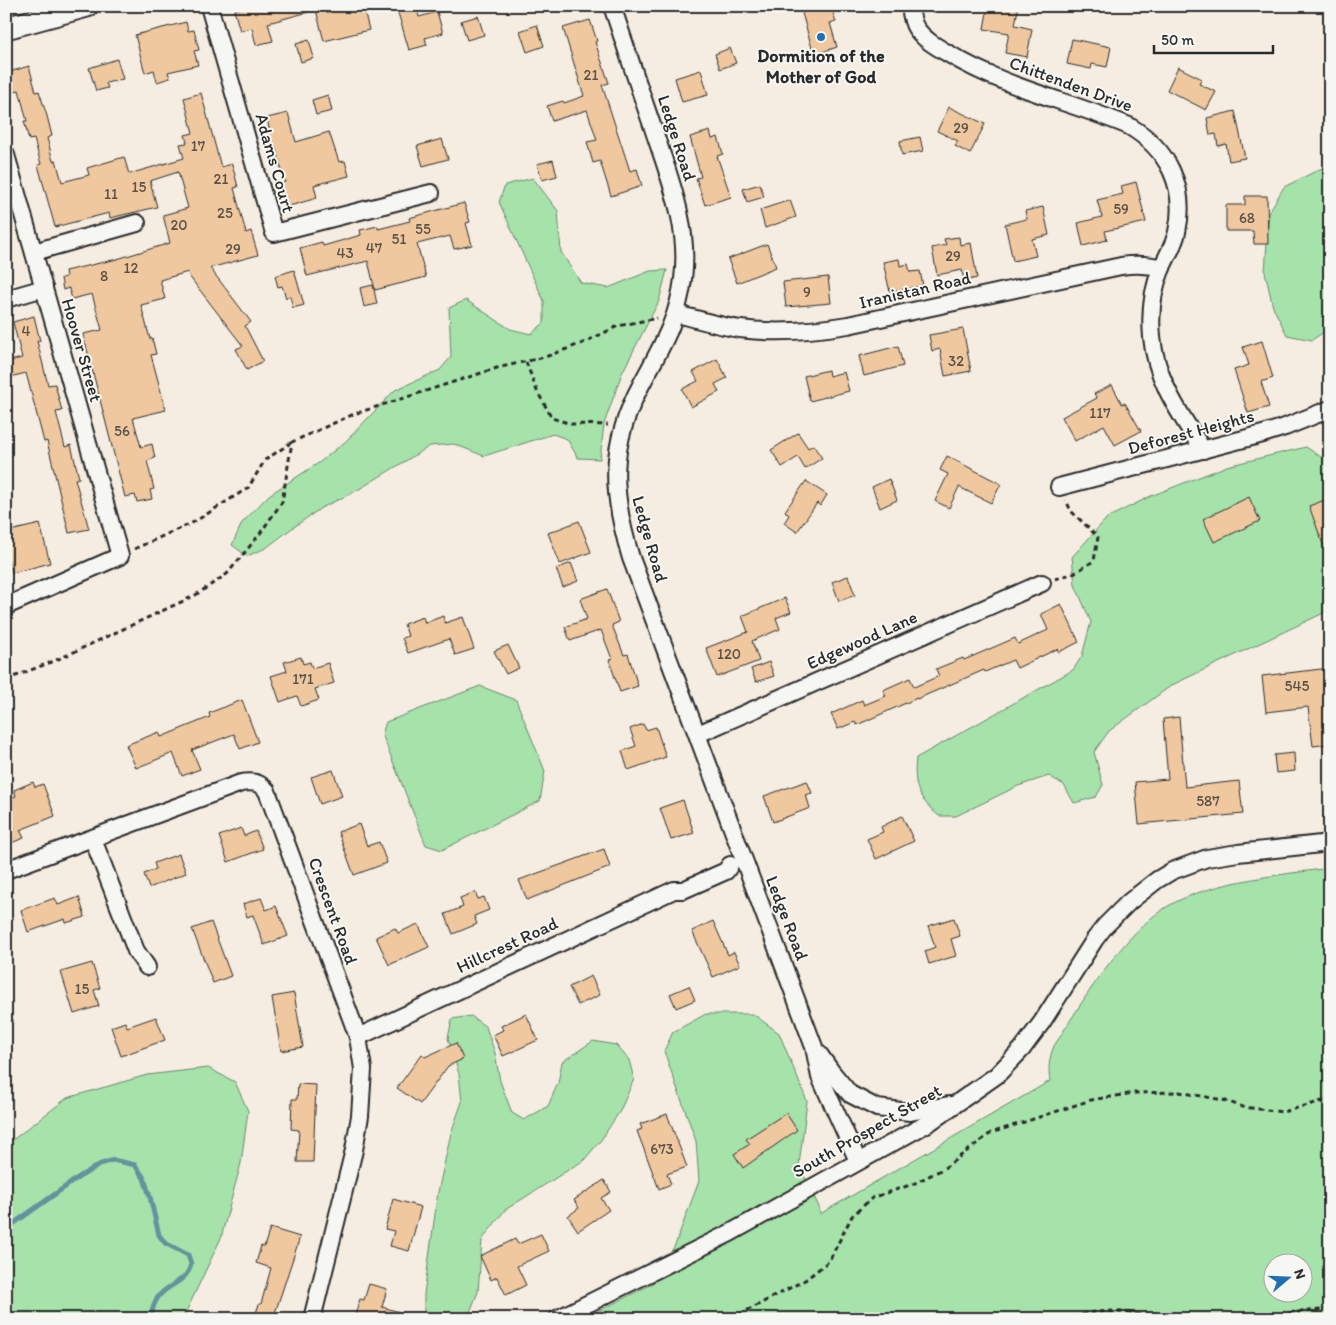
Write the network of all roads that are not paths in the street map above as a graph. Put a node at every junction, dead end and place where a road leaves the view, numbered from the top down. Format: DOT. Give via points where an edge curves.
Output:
graph roads {
  1 [pos="87,6"];
  2 [pos="209,6"];
  3 [pos="612,6"];
  4 [pos="910,6"];
  5 [pos="6,28"];
  6 [pos="6,154"];
  7 [pos="431,193"];
  8 [pos="137,224"];
  9 [pos="34,252"];
  10 [pos="1162,268"];
  11 [pos="44,288"];
  12 [pos="6,299"];
  13 [pos="676,314"];
  14 [pos="1330,409"];
  15 [pos="1203,450"];
  16 [pos="1059,487"];
  17 [pos="1042,583"];
  18 [pos="6,606"];
  19 [pos="698,734"];
  20 [pos="93,839"];
  21 [pos="1330,843"];
  22 [pos="737,862"];
  23 [pos="6,870"];
  24 [pos="147,967"];
  25 [pos="358,1037"];
  26 [pos="814,1047"];
  27 [pos="954,1104"];
  28 [pos="858,1161"];
  29 [pos="312,1319"];
  30 [pos="556,1319"];
  1 -- 5 [label="main road"];
  2 -- 7 [label="street, Adams Court" via="274,233"];
  3 -- 13 [label="street, Ledge Road" via="681,219 684,277"];
  4 -- 10 [label="street, Chittenden Drive" via="920,33 962,62 998,80 1129,126 1144,134 1157,147 1174,177 1180,214 1172,249"];
  6 -- 9 [label="street, Hoover Street"];
  8 -- 9 [label="street"];
  9 -- 11 [label="street, Hoover Street"];
  10 -- 13 [label="street, Iranistan Road" via="1135,264 1121,266 848,325 804,331 741,329"];
  10 -- 15 [label="street, Chittenden Drive" via="1152,304 1152,338 1159,373"];
  11 -- 12 [label="street"];
  11 -- 18 [label="street, Hoover Street" via="120,556"];
  13 -- 19 [label="street, Ledge Road" via="634,398 624,425 615,474 618,509 631,558"];
  14 -- 15 [label="street, Deforest Heights" via="1285,428"];
  15 -- 16 [label="street, Deforest Heights"];
  17 -- 19 [label="street, Edgewood Lane"];
  19 -- 22 [label="street, Ledge Road"];
  20 -- 23 [label="street, Crescent Road"];
  20 -- 24 [label="street" via="136,951"];
  20 -- 25 [label="street, Crescent Road" via="241,783 248,781 262,785 270,798"];
  21 -- 27 [label="street, South Prospect Street" via="1207,858 1172,871 1142,890 1095,939 1022,1049 997,1075"];
  22 -- 25 [label="street, Hillcrest Road" via="723,863 680,881 674,890"];
  22 -- 26 [label="street, Ledge Road"];
  25 -- 29 [label="street, Crescent Road" via="362,1094 357,1133"];
  26 -- 27 [label="street, Ledge Road" via="850,1094 877,1108 910,1112"];
  26 -- 28 [label="street, Ledge Road" via="820,1077"];
  27 -- 28 [label="street, South Prospect Street" via="930,1122"];
  28 -- 30 [label="street, South Prospect Street" via="730,1233"];
}
